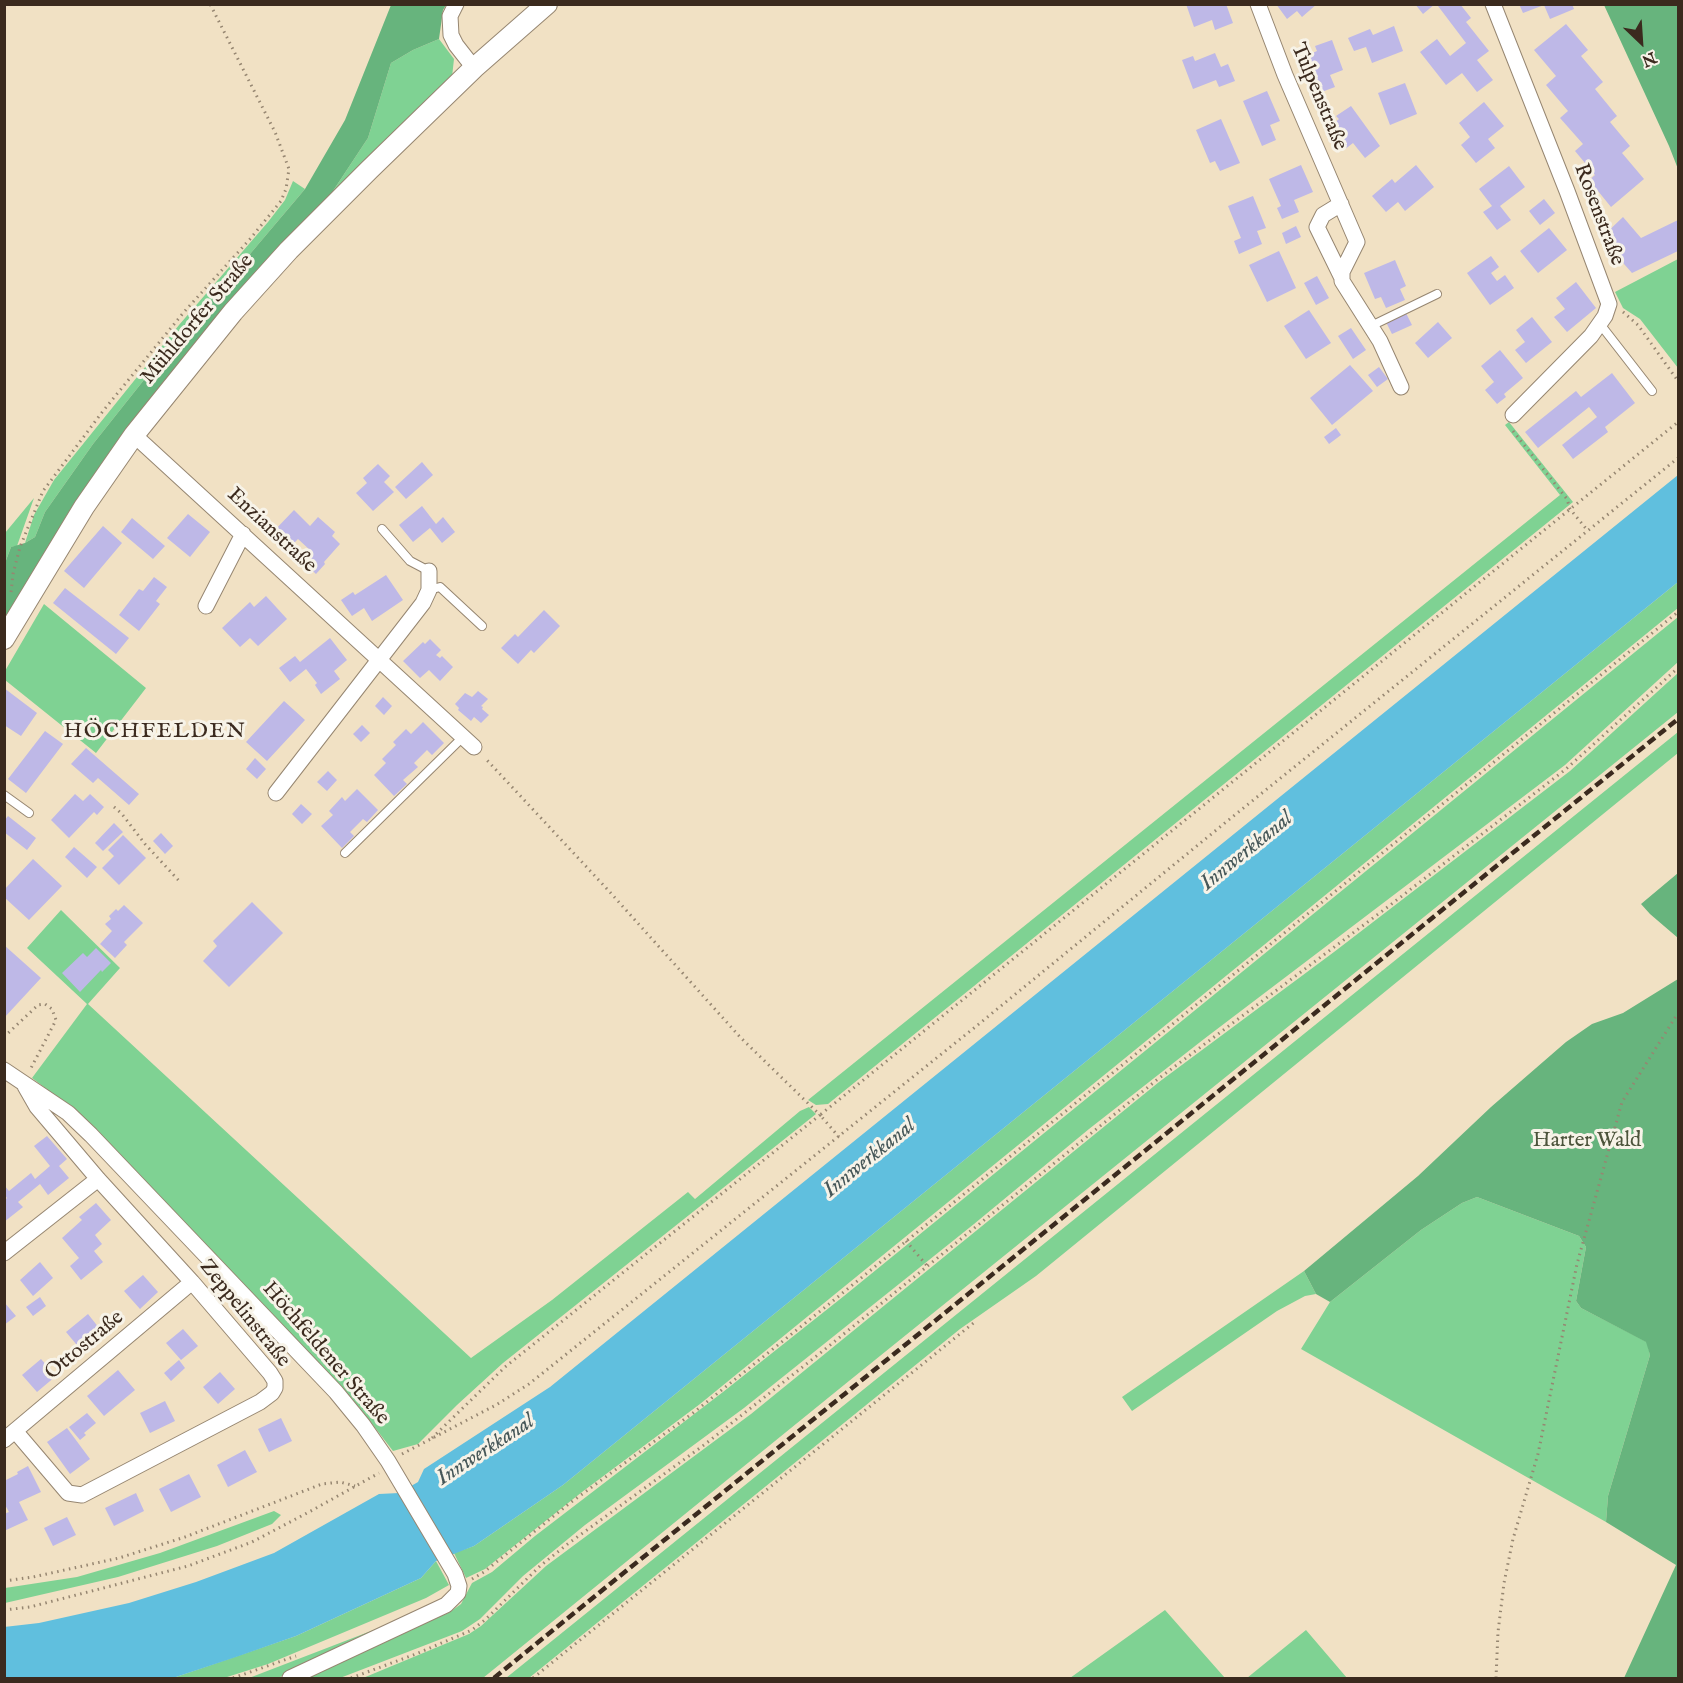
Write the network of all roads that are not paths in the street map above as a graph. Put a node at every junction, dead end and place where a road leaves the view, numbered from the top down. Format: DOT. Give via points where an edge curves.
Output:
graph roads {
  1 [pos="456,4"];
  2 [pos="547,4"];
  3 [pos="1258,4"];
  4 [pos="1493,4"];
  5 [pos="474,68"];
  6 [pos="1341,204"];
  7 [pos="1341,276"];
  8 [pos="1437,294"];
  9 [pos="1600,324"];
  10 [pos="1371,326"];
  11 [pos="1401,387"];
  12 [pos="1652,391"];
  13 [pos="1513,415"];
  14 [pos="134,435"];
  15 [pos="382,529"];
  16 [pos="243,534"];
  17 [pos="429,571"];
  18 [pos="429,590"];
  19 [pos="206,606"];
  20 [pos="482,626"];
  21 [pos="4,639"];
  22 [pos="378,659"];
  23 [pos="469,742"];
  24 [pos="276,793"];
  25 [pos="4,795"];
  26 [pos="29,813"];
  27 [pos="345,853"];
  28 [pos="4,1070"];
  29 [pos="22,1081"];
  30 [pos="98,1179"];
  31 [pos="4,1253"];
  32 [pos="192,1282"];
  33 [pos="10,1436"];
  34 [pos="290,1678"];
  1 -- 5 [label="street" via="450,16 451,35"];
  2 -- 5 [label="street, Mühldorfer Straße"];
  3 -- 6 [label="street, Tulpenstraße"];
  4 -- 9 [label="street, Rosenstraße" via="1609,303"];
  5 -- 14 [label="street, Mühldorfer Straße" via="289,250 233,312"];
  6 -- 7 [label="street, Tulpenstraße" via="1357,242"];
  6 -- 7 [label="street" via="1323,215 1317,227"];
  7 -- 10 [label="street"];
  8 -- 10 [label="lane"];
  9 -- 12 [label="lane"];
  9 -- 13 [label="street"];
  10 -- 11 [label="street"];
  14 -- 16 [label="street, Enzianstraße"];
  14 -- 21 [label="street, Mühldorfer Straße" via="84,507"];
  15 -- 17 [label="lane" via="410,561"];
  16 -- 19 [label="street"];
  16 -- 22 [label="street, Enzianstraße"];
  17 -- 18 [label="street"];
  18 -- 20 [label="lane" via="440,587"];
  18 -- 22 [label="street"];
  22 -- 23 [label="street, Enzianstraße"];
  22 -- 24 [label="street"];
  23 -- 27 [label="lane"];
  25 -- 26 [label="lane"];
  28 -- 29 [label="street, Höchfeldener Straße"];
  29 -- 30 [label="street, Zeppelinstraße" via="37,1107"];
  29 -- 34 [label="street, Höchfeldener Straße" via="68,1113 336,1392 392,1467 457,1580 458,1593 446,1605"];
  30 -- 31 [label="street"];
  30 -- 32 [label="street, Zeppelinstraße"];
  32 -- 33 [label="street, Ottostraße"];
  32 -- 33 [label="street, Zeppelinstraße" via="270,1373 275,1388 267,1398 82,1495 68,1493"];
}
